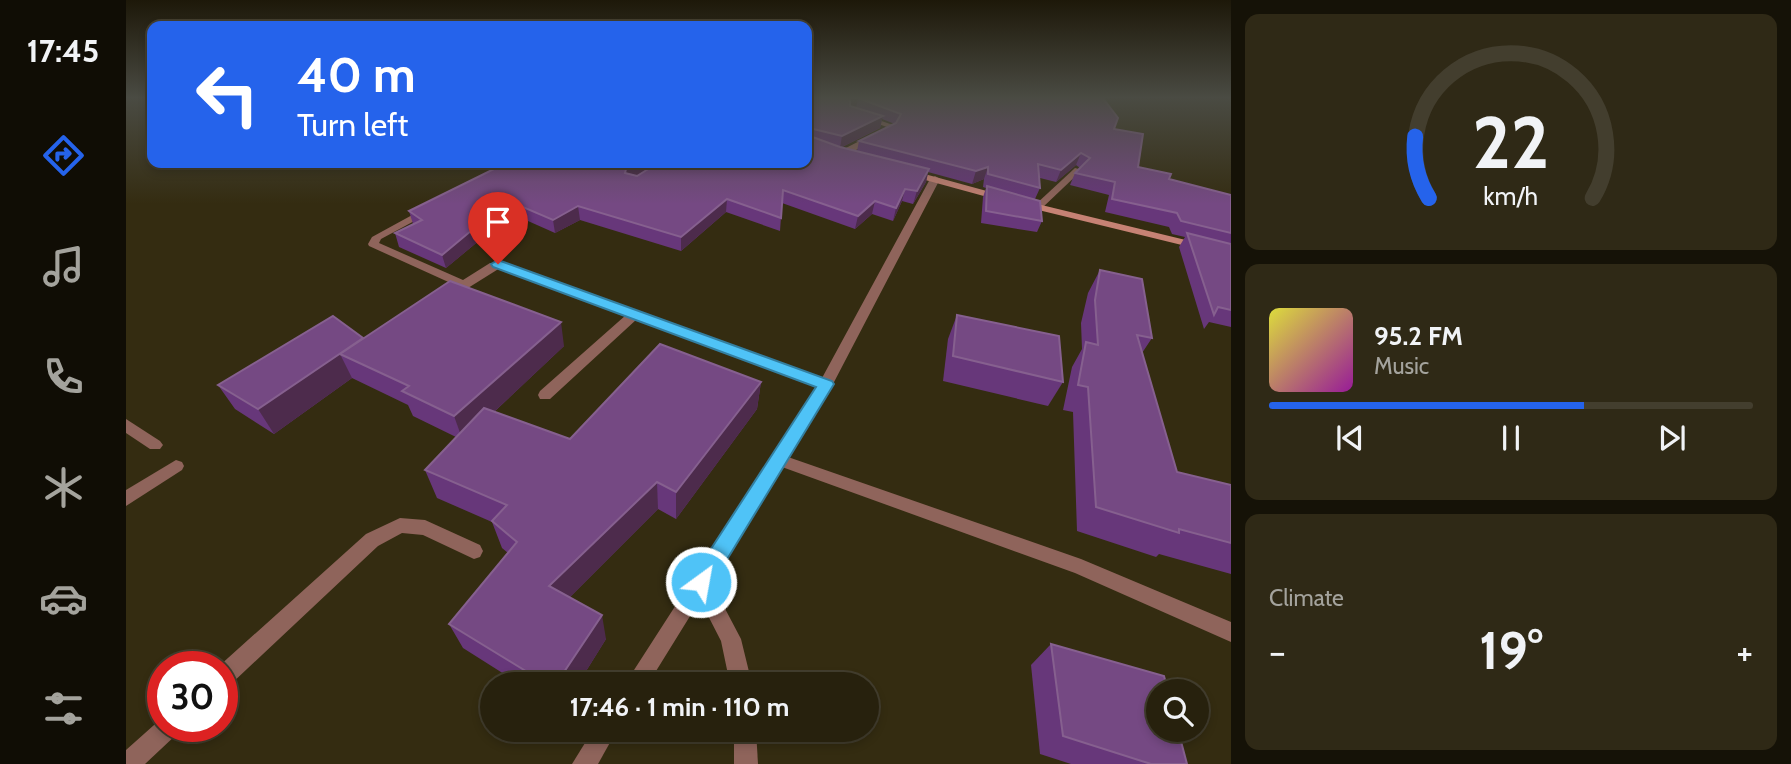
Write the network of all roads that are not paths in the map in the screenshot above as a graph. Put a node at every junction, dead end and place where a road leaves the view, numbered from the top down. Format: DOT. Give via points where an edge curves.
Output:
graph roads {
  1 [pos="884,133"];
  2 [pos="830,151"];
  3 [pos="841,154"];
  4 [pos="854,158"];
  5 [pos="895,169"];
  6 [pos="1078,170"];
  7 [pos="935,179"];
  8 [pos="437,206"];
  9 [pos="1038,208"];
  10 [pos="1231,254"];
  11 [pos="464,285"];
  12 [pos="433,306"];
  13 [pos="634,314"];
  14 [pos="826,384"];
  15 [pos="545,395"];
  16 [pos="126,425"];
  17 [pos="155,445"];
  18 [pos="777,458"];
  19 [pos="176,466"];
  20 [pos="126,499"];
  21 [pos="474,551"];
  22 [pos="701,582"];
  23 [pos="1231,632"];
  24 [pos="238,662"];
  25 [pos="643,672"];
  26 [pos="738,672"];
  27 [pos="152,742"];
  28 [pos="598,742"];
  29 [pos="745,742"];
  30 [pos="128,764"];
  31 [pos="584,764"];
  32 [pos="746,764"];
  1 -- 3 [label="street"];
  2 -- 3 [label="street"];
  3 -- 4 [label="street"];
  5 -- 7 [label="street"];
  6 -- 9 [label="street"];
  7 -- 9 [label="street"];
  7 -- 14 [label="street"];
  8 -- 11 [label="street" via="377,237 373,244"];
  9 -- 10 [label="street"];
  11 -- 12 [label="street"];
  11 -- 13 [label="street" via="498,264"];
  13 -- 14 [label="street"];
  13 -- 15 [label="street"];
  14 -- 18 [label="street"];
  16 -- 17 [label="street"];
  18 -- 22 [label="street"];
  18 -- 23 [label="street" via="1081,567"];
  19 -- 20 [label="street"];
  21 -- 24 [label="street" via="425,528 400,525 372,540"];
  22 -- 25 [label="street"];
  22 -- 26 [label="street" via="731,639"];
  27 -- 30 [label="street"];
  28 -- 31 [label="street"];
  29 -- 32 [label="street"];
}
